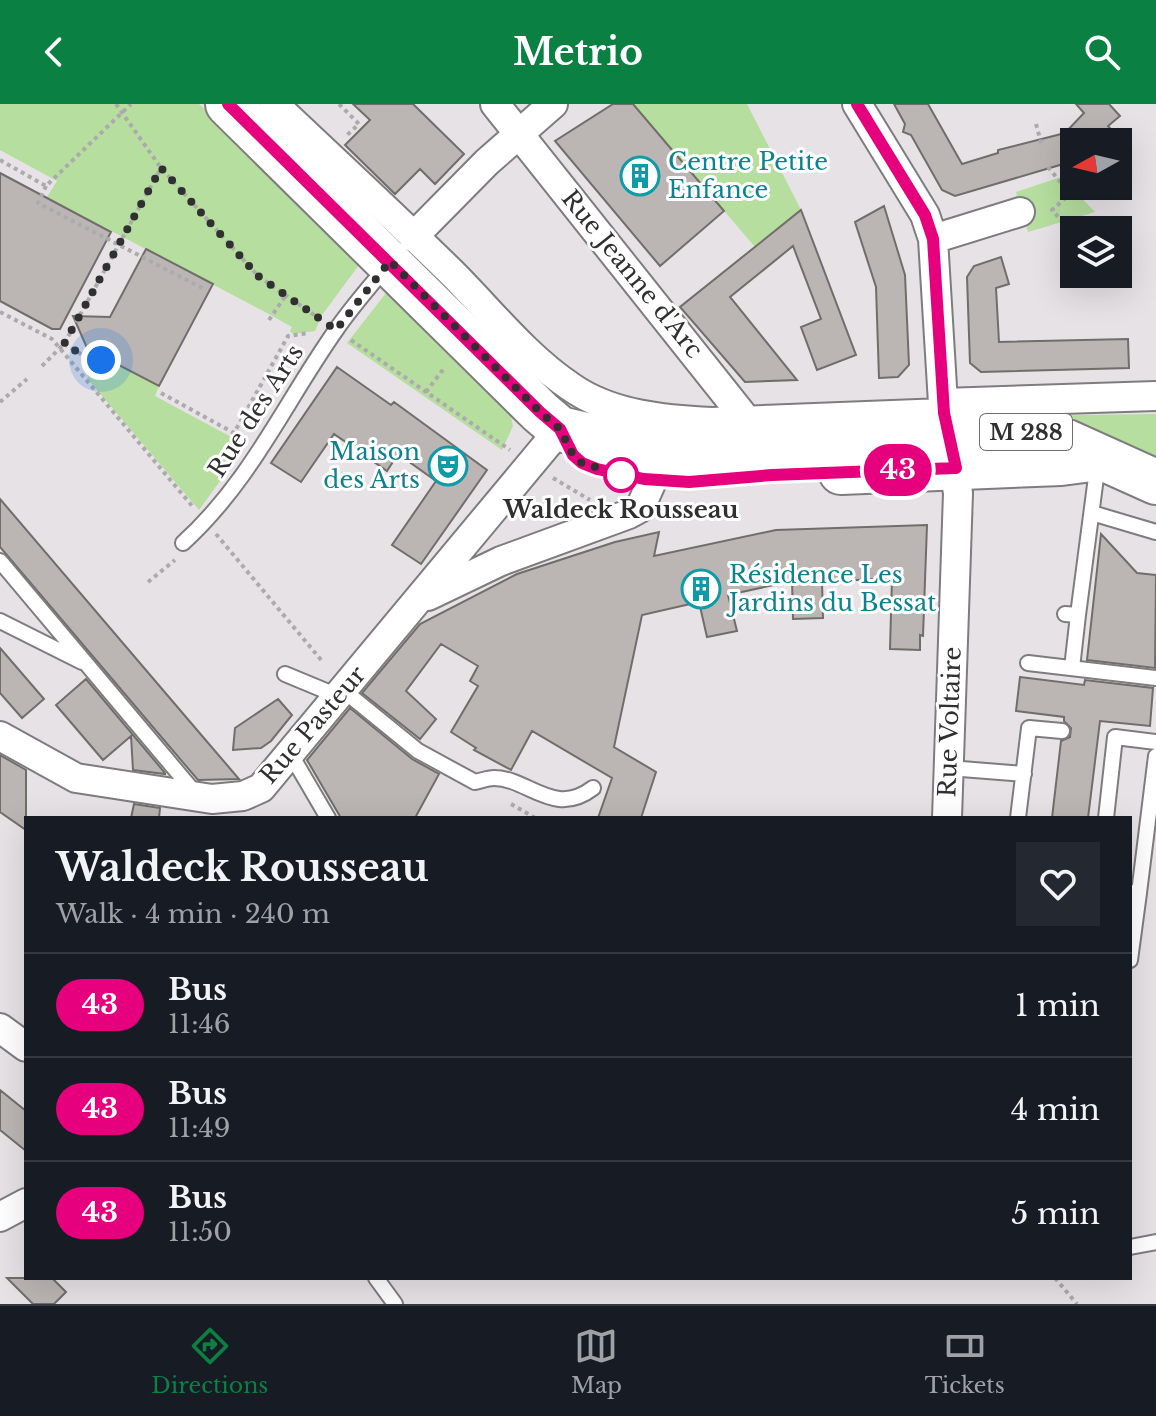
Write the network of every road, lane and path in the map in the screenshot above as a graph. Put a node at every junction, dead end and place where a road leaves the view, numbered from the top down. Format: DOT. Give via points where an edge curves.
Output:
graph roads {
  1 [pos="116,104"];
  2 [pos="131,104"];
  3 [pos="228,104"];
  4 [pos="274,104"];
  5 [pos="495,104"];
  6 [pos="553,104"];
  7 [pos="857,104"];
  8 [pos="122,113"];
  9 [pos="1036,124"];
  10 [pos="518,133"];
  11 [pos="1042,146"];
  12 [pos="0,160"];
  13 [pos="1048,167"];
  14 [pos="161,168"];
  15 [pos="46,186"];
  16 [pos="372,198"];
  17 [pos="326,200"];
  18 [pos="1020,212"];
  19 [pos="1060,219"];
  20 [pos="933,239"];
  21 [pos="120,245"];
  22 [pos="401,249"];
  23 [pos="449,270"];
  24 [pos="206,290"];
  25 [pos="286,295"];
  26 [pos="0,312"];
  27 [pos="445,315"];
  28 [pos="269,320"];
  29 [pos="336,330"];
  30 [pos="64,344"];
  31 [pos="60,350"];
  32 [pos="109,357"];
  33 [pos="451,360"];
  34 [pos="42,366"];
  35 [pos="27,379"];
  36 [pos="426,392"];
  37 [pos="161,393"];
  38 [pos="1156,396"];
  39 [pos="0,402"];
  40 [pos="560,429"];
  41 [pos="948,430"];
  42 [pos="757,434"];
  43 [pos="510,450"];
  44 [pos="1098,458"];
  45 [pos="549,476"];
  46 [pos="653,479"];
  47 [pos="1156,482"];
  48 [pos="197,512"];
  49 [pos="1092,513"];
  50 [pos="621,518"];
  51 [pos="211,528"];
  52 [pos="1156,532"];
  53 [pos="183,543"];
  54 [pos="177,558"];
  55 [pos="0,561"];
  56 [pos="148,582"];
  57 [pos="420,599"];
  58 [pos="0,621"];
  59 [pos="322,661"];
  60 [pos="1028,663"];
  61 [pos="89,666"];
  62 [pos="1072,668"];
  63 [pos="285,674"];
  64 [pos="1156,678"];
  65 [pos="340,693"];
  66 [pos="1062,731"];
  67 [pos="1098,735"];
  68 [pos="0,736"];
  69 [pos="1115,737"];
  70 [pos="1156,742"];
  71 [pos="290,753"];
  72 [pos="1156,756"];
  73 [pos="949,768"];
  74 [pos="1024,774"];
  75 [pos="593,788"];
  76 [pos="210,805"];
  77 [pos="327,816"];
  78 [pos="947,816"];
  79 [pos="1018,816"];
  80 [pos="1106,816"];
  81 [pos="1135,893"];
  82 [pos="1132,933"];
  83 [pos="0,1028"];
  84 [pos="24,1046"];
  85 [pos="24,1204"];
  86 [pos="0,1217"];
  87 [pos="1156,1242"];
  88 [pos="1132,1247"];
  89 [pos="377,1280"];
  90 [pos="1057,1280"];
  91 [pos="395,1304"];
  92 [pos="1077,1304"];
  1 -- 8 [label="path"];
  2 -- 8 [label="path"];
  3 -- 17 [label="main road, M 288"];
  4 -- 16 [label="street"];
  5 -- 10 [label="street, Rue Jeanne d'Arc"];
  6 -- 10 [label="street"];
  7 -- 20 [label="street, Rue Voltaire" via="925,215"];
  8 -- 14 [label="path"];
  8 -- 15 [label="path"];
  9 -- 11 [label="path"];
  10 -- 22 [label="street"];
  10 -- 42 [label="street, Rue Jeanne d'Arc"];
  12 -- 15 [label="path"];
  13 -- 19 [label="path" via="1070,194 1052,210"];
  14 -- 21 [label="path"];
  14 -- 25 [label="path" via="258,276"];
  15 -- 21 [label="path" via="38,203"];
  16 -- 17 [label="lane"];
  16 -- 22 [label="street"];
  17 -- 22 [label="main road, M 288"];
  18 -- 20 [label="street"];
  20 -- 41 [label="street, Rue Voltaire"];
  21 -- 24 [label="path"];
  21 -- 30 [label="path"];
  22 -- 23 [label="street"];
  22 -- 27 [label="main road, M 288"];
  22 -- 29 [label="lane, Rue des Arts"];
  23 -- 27 [label="street"];
  23 -- 42 [label="street" via="572,388 613,408"];
  25 -- 28 [label="path"];
  25 -- 29 [label="path"];
  26 -- 31 [label="path" via="52,339"];
  27 -- 40 [label="main road, M 288"];
  29 -- 36 [label="path"];
  29 -- 37 [label="path" via="288,336 234,433"];
  29 -- 53 [label="lane, Rue des Arts" via="261,453 213,515"];
  30 -- 31 [label="path"];
  30 -- 32 [label="path" via="93,361"];
  31 -- 34 [label="path"];
  31 -- 48 [label="path"];
  33 -- 36 [label="path"];
  35 -- 39 [label="path"];
  36 -- 43 [label="path"];
  38 -- 41 [label="street"];
  40 -- 42 [label="main road, M 288" via="662,453 695,454"];
  40 -- 46 [label="main road, M 288" via="582,463"];
  40 -- 57 [label="street, Rue Pasteur"];
  41 -- 42 [label="main road, M 288" via="888,441"];
  41 -- 44 [label="main road, M 288" via="1043,435"];
  41 -- 46 [label="main road, M 288" via="772,475 689,482"];
  41 -- 73 [label="street, Rue Voltaire" via="958,502 956,722"];
  44 -- 47 [label="main road, M 288"];
  44 -- 49 [label="lane"];
  45 -- 50 [label="path"];
  46 -- 50 [label="street, Rue Pasteur" via="640,508"];
  49 -- 52 [label="lane"];
  49 -- 62 [label="lane" via="1072,614"];
  50 -- 57 [label="street, Rue Pasteur" via="501,561"];
  51 -- 59 [label="path"];
  54 -- 56 [label="path"];
  55 -- 61 [label="lane"];
  57 -- 65 [label="street, Rue Pasteur"];
  58 -- 61 [label="lane"];
  60 -- 62 [label="lane"];
  61 -- 76 [label="lane"];
  62 -- 64 [label="lane"];
  63 -- 65 [label="lane"];
  65 -- 71 [label="street, Rue Pasteur"];
  65 -- 75 [label="lane" via="418,751 475,782 496,778 567,799"];
  66 -- 74 [label="lane" via="1029,728"];
  67 -- 69 [label="lane"];
  68 -- 76 [label="street, Rue Pasteur" via="76,778"];
  69 -- 70 [label="lane"];
  69 -- 80 [label="lane"];
  71 -- 76 [label="street, Rue Pasteur" via="261,788"];
  71 -- 77 [label="lane"];
  72 -- 81 [label="lane"];
  73 -- 74 [label="lane"];
  73 -- 78 [label="street, Rue Voltaire"];
  74 -- 79 [label="lane"];
  81 -- 82 [label="lane"];
  83 -- 84 [label="street"];
  85 -- 86 [label="street"];
  87 -- 88 [label="lane"];
  89 -- 91 [label="lane"];
  90 -- 92 [label="path"];
}
